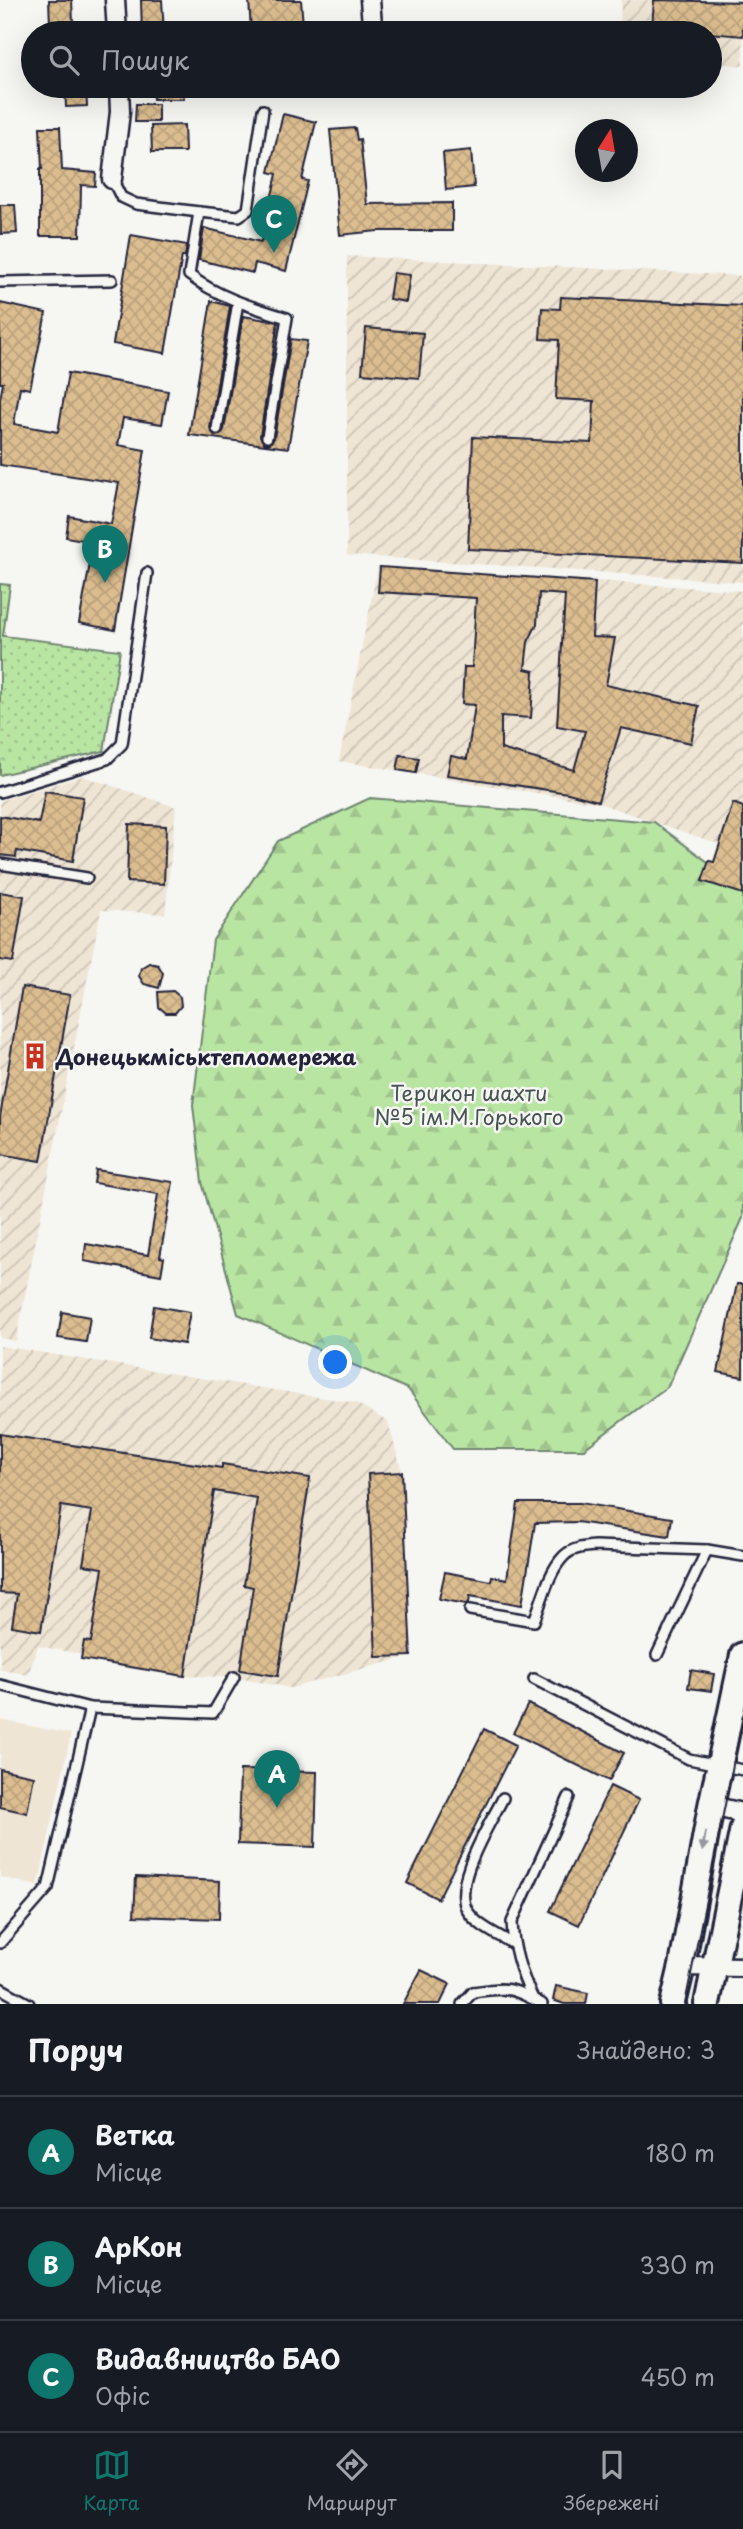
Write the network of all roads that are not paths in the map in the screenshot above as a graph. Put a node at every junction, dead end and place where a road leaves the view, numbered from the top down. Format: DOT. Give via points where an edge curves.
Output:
graph roads {
  1 [pos="115,0"];
  2 [pos="370,0"];
  3 [pos="116,21"];
  4 [pos="372,21"];
  5 [pos="119,98"];
  6 [pos="263,110"];
  7 [pos="112,179"];
  8 [pos="199,212"];
  9 [pos="112,280"];
  10 [pos="0,282"];
  11 [pos="238,302"];
  12 [pos="217,429"];
  13 [pos="267,437"];
  14 [pos="147,573"];
  15 [pos="0,792"];
  16 [pos="0,864"];
  17 [pos="87,878"];
  18 [pos="707,1550"];
  19 [pos="743,1556"];
  20 [pos="470,1610"];
  21 [pos="743,1655"];
  22 [pos="657,1656"];
  23 [pos="234,1677"];
  24 [pos="534,1679"];
  25 [pos="0,1685"];
  26 [pos="90,1709"];
  27 [pos="732,1768"];
  28 [pos="569,1797"];
  29 [pos="503,1798"];
  30 [pos="711,1806"];
  31 [pos="743,1813"];
  32 [pos="743,1828"];
  33 [pos="0,1942"];
  34 [pos="513,1944"];
  35 [pos="682,1966"];
  36 [pos="716,1967"];
  37 [pos="743,1967"];
  38 [pos="0,1988"];
  39 [pos="537,2002"];
  40 [pos="29,2004"];
  41 [pos="462,2004"];
  42 [pos="673,2004"];
  43 [pos="707,2004"];
  1 -- 3 [label="street"];
  2 -- 4 [label="street"];
  5 -- 7 [label="street"];
  6 -- 8 [label="lane" via="248,210 239,216"];
  7 -- 8 [label="lane" via="121,197 136,204"];
  8 -- 11 [label="lane" via="189,275"];
  9 -- 10 [label="lane"];
  11 -- 12 [label="lane"];
  11 -- 13 [label="lane" via="287,317"];
  14 -- 15 [label="lane" via="122,744 107,760"];
  16 -- 17 [label="lane"];
  18 -- 19 [label="lane"];
  18 -- 20 [label="lane" via="579,1548 564,1556 554,1571 534,1621"];
  18 -- 22 [label="lane"];
  21 -- 27 [label="main road"];
  23 -- 26 [label="lane" via="213,1713"];
  24 -- 27 [label="lane" via="689,1759"];
  25 -- 26 [label="lane"];
  26 -- 33 [label="lane" via="48,1888"];
  27 -- 30 [label="main road"];
  28 -- 34 [label="lane" via="512,1922"];
  29 -- 34 [label="lane" via="465,1876 463,1893 468,1912"];
  30 -- 31 [label="street"];
  30 -- 35 [label="main road, one-way"];
  32 -- 36 [label="main road"];
  34 -- 39 [label="lane" via="522,1977"];
  35 -- 36 [label="street"];
  35 -- 42 [label="main road"];
  36 -- 37 [label="street"];
  36 -- 43 [label="main road"];
  38 -- 40 [label="lane"];
  39 -- 41 [label="lane" via="515,1989 493,1989 472,1992"];
}
